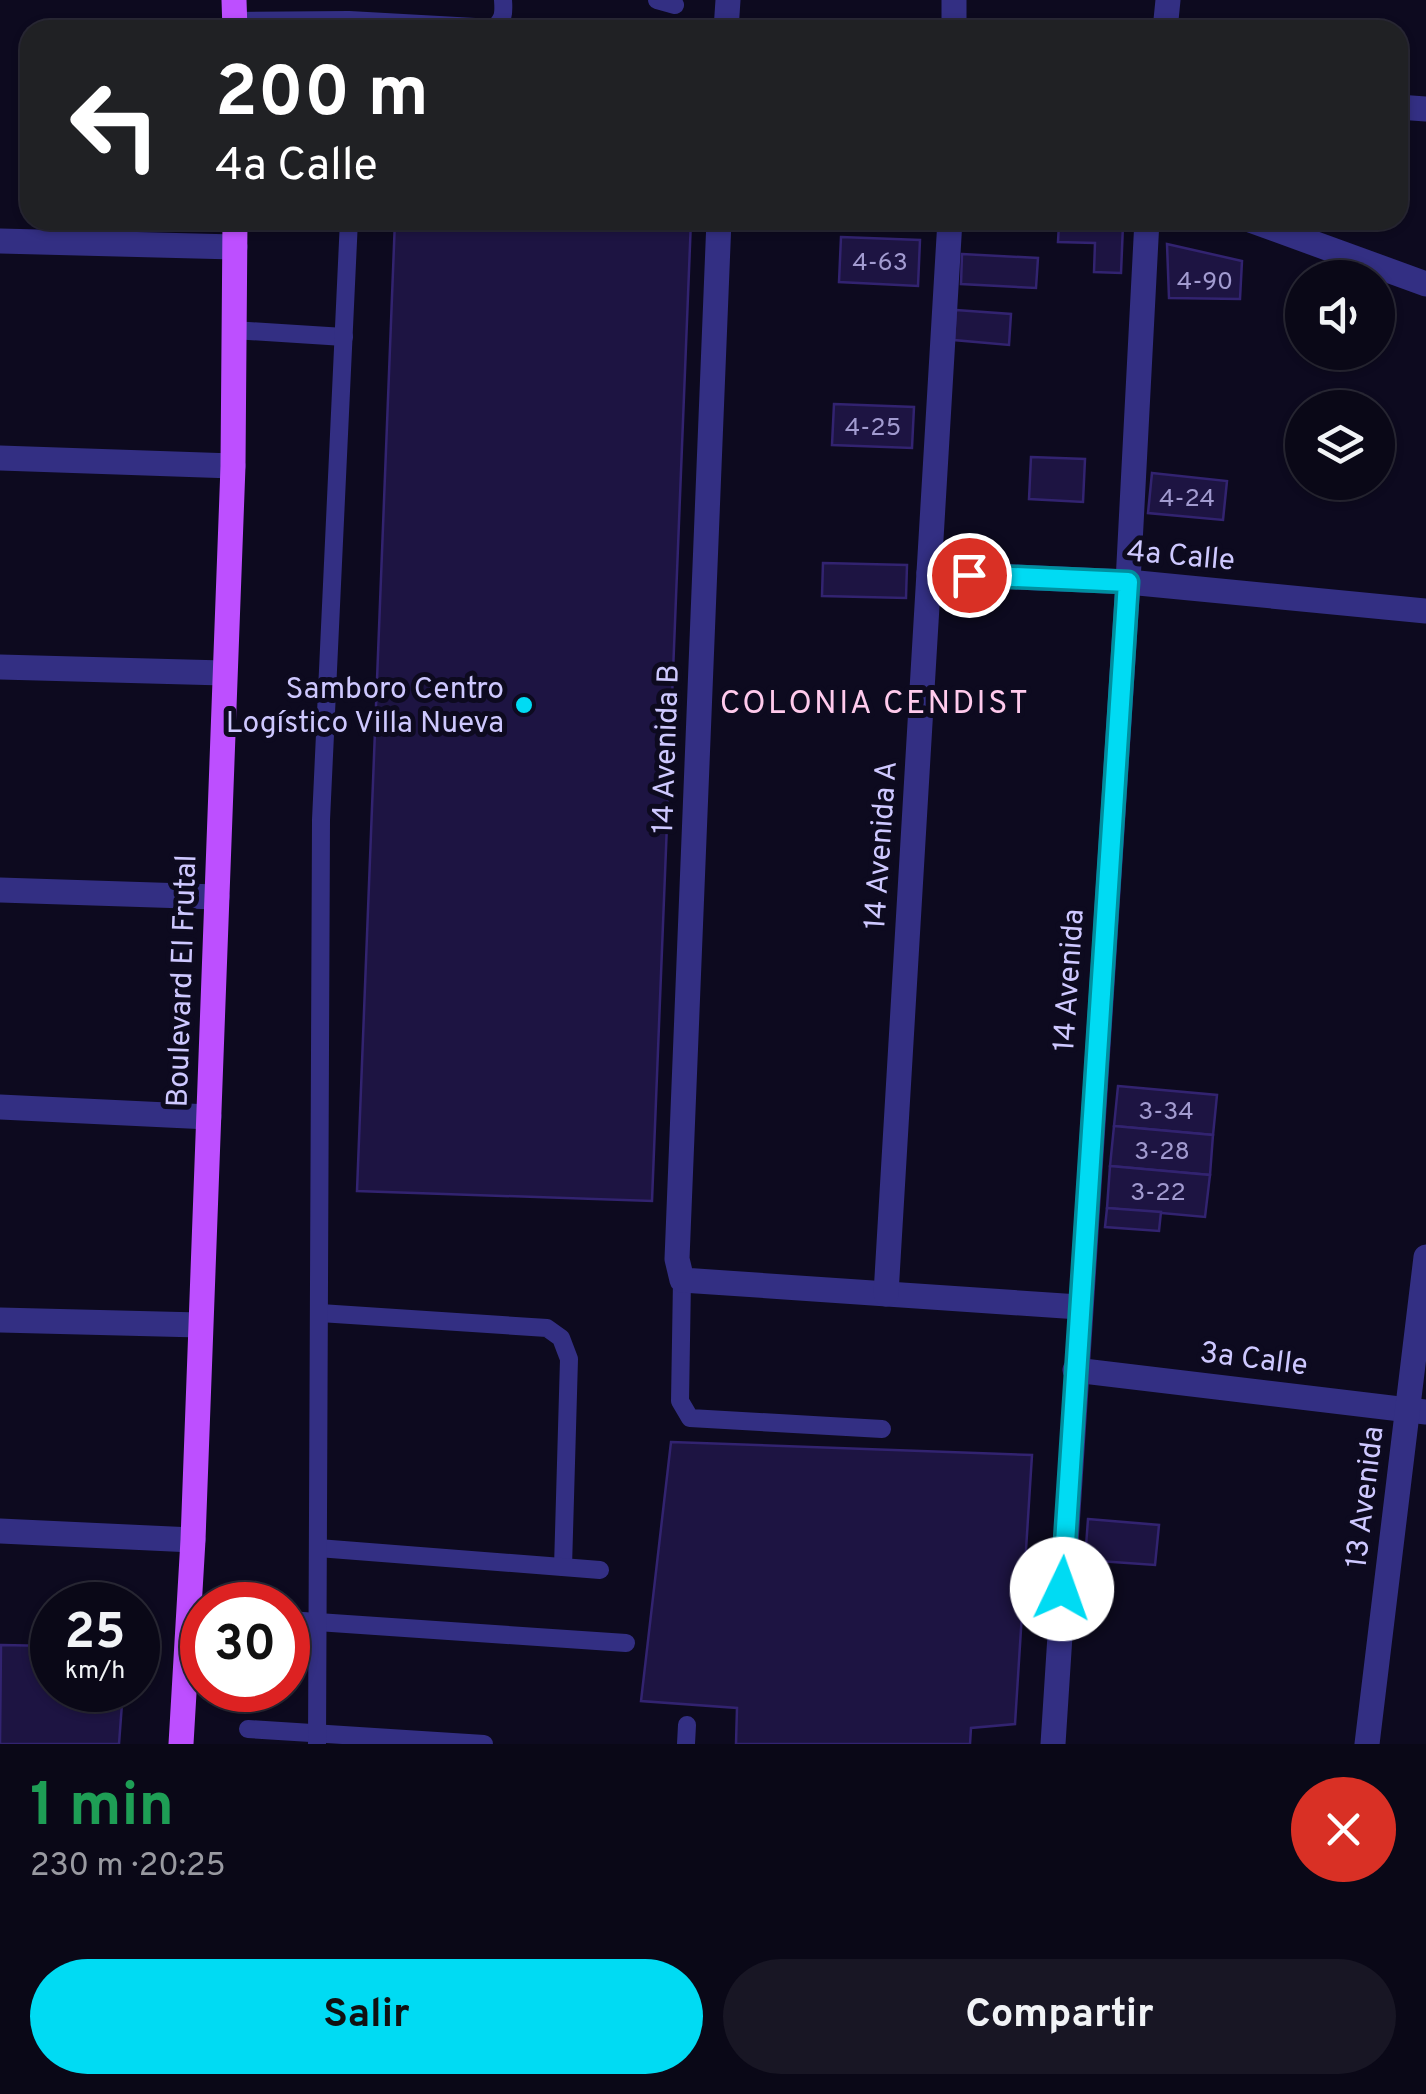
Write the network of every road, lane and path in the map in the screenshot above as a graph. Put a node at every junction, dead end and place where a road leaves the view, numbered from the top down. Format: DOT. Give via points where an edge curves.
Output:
graph roads {
  1 [pos="235,17"];
  2 [pos="350,20"];
  3 [pos="235,230"];
  4 [pos="349,230"];
  5 [pos="719,230"];
  6 [pos="949,230"];
  7 [pos="1146,230"];
  8 [pos="1279,230"];
  9 [pos="1332,230"];
  10 [pos="0,241"];
  11 [pos="235,247"];
  12 [pos="1330,248"];
  13 [pos="1426,284"];
  14 [pos="233,330"];
  15 [pos="344,336"];
  16 [pos="0,458"];
  17 [pos="232,466"];
  18 [pos="929,573"];
  19 [pos="1128,582"];
  20 [pos="1426,611"];
  21 [pos="0,667"];
  22 [pos="224,673"];
  23 [pos="0,890"];
  24 [pos="217,897"];
  25 [pos="0,1108"];
  26 [pos="209,1117"];
  27 [pos="1426,1257"];
  28 [pos="682,1280"];
  29 [pos="886,1294"];
  30 [pos="1078,1308"];
  31 [pos="320,1313"];
  32 [pos="0,1320"];
  33 [pos="200,1325"];
  34 [pos="1075,1370"];
  35 [pos="1417,1410"];
  36 [pos="882,1429"];
  37 [pos="0,1532"];
  38 [pos="193,1540"];
  39 [pos="318,1548"];
  40 [pos="564,1567"];
  41 [pos="600,1570"];
  42 [pos="310,1621"];
  43 [pos="318,1622"];
  44 [pos="626,1643"];
  45 [pos="248,1730"];
  46 [pos="317,1739"];
  47 [pos="181,1744"];
  48 [pos="484,1744"];
  49 [pos="1053,1744"];
  50 [pos="1367,1744"];
  1 -- 2 [label="lane"];
  3 -- 11 [label="main road, Boulevard El Frutal"];
  4 -- 15 [label="lane"];
  5 -- 28 [label="street, 14 Avenida B" via="677,1259"];
  6 -- 18 [label="street, 14 Avenida A"];
  7 -- 19 [label="street, 14 Avenida"];
  8 -- 12 [label="street"];
  9 -- 12 [label="street"];
  10 -- 11 [label="street"];
  11 -- 14 [label="main road, Boulevard El Frutal"];
  12 -- 13 [label="street"];
  14 -- 15 [label="lane"];
  14 -- 17 [label="main road, Boulevard El Frutal"];
  15 -- 31 [label="lane" via="321,820"];
  16 -- 17 [label="street"];
  17 -- 22 [label="main road, Boulevard El Frutal"];
  18 -- 19 [label="street, 4a Calle"];
  18 -- 29 [label="street, 14 Avenida A"];
  19 -- 20 [label="street, 4a Calle"];
  19 -- 30 [label="street, 14 Avenida"];
  21 -- 22 [label="street"];
  22 -- 24 [label="main road, Boulevard El Frutal"];
  23 -- 24 [label="street"];
  24 -- 26 [label="main road, Boulevard El Frutal"];
  25 -- 26 [label="street"];
  26 -- 33 [label="main road, Boulevard El Frutal"];
  27 -- 35 [label="street, 13 Avenida"];
  28 -- 29 [label="street"];
  28 -- 36 [label="lane" via="680,1401 690,1418"];
  29 -- 30 [label="street"];
  30 -- 34 [label="street, 14 Avenida"];
  31 -- 39 [label="lane"];
  31 -- 40 [label="lane" via="548,1328 561,1338 569,1359"];
  32 -- 33 [label="street"];
  33 -- 38 [label="main road, Boulevard El Frutal"];
  34 -- 35 [label="street, 3a Calle"];
  34 -- 49 [label="street, 14 Avenida"];
  35 -- 50 [label="street, 13 Avenida"];
  37 -- 38 [label="street"];
  38 -- 47 [label="main road, Boulevard El Frutal"];
  39 -- 40 [label="lane"];
  39 -- 43 [label="lane"];
  40 -- 41 [label="lane"];
  42 -- 43 [label="lane"];
  43 -- 44 [label="lane"];
  43 -- 46 [label="lane"];
  45 -- 46 [label="lane"];
  46 -- 48 [label="lane"];
}
